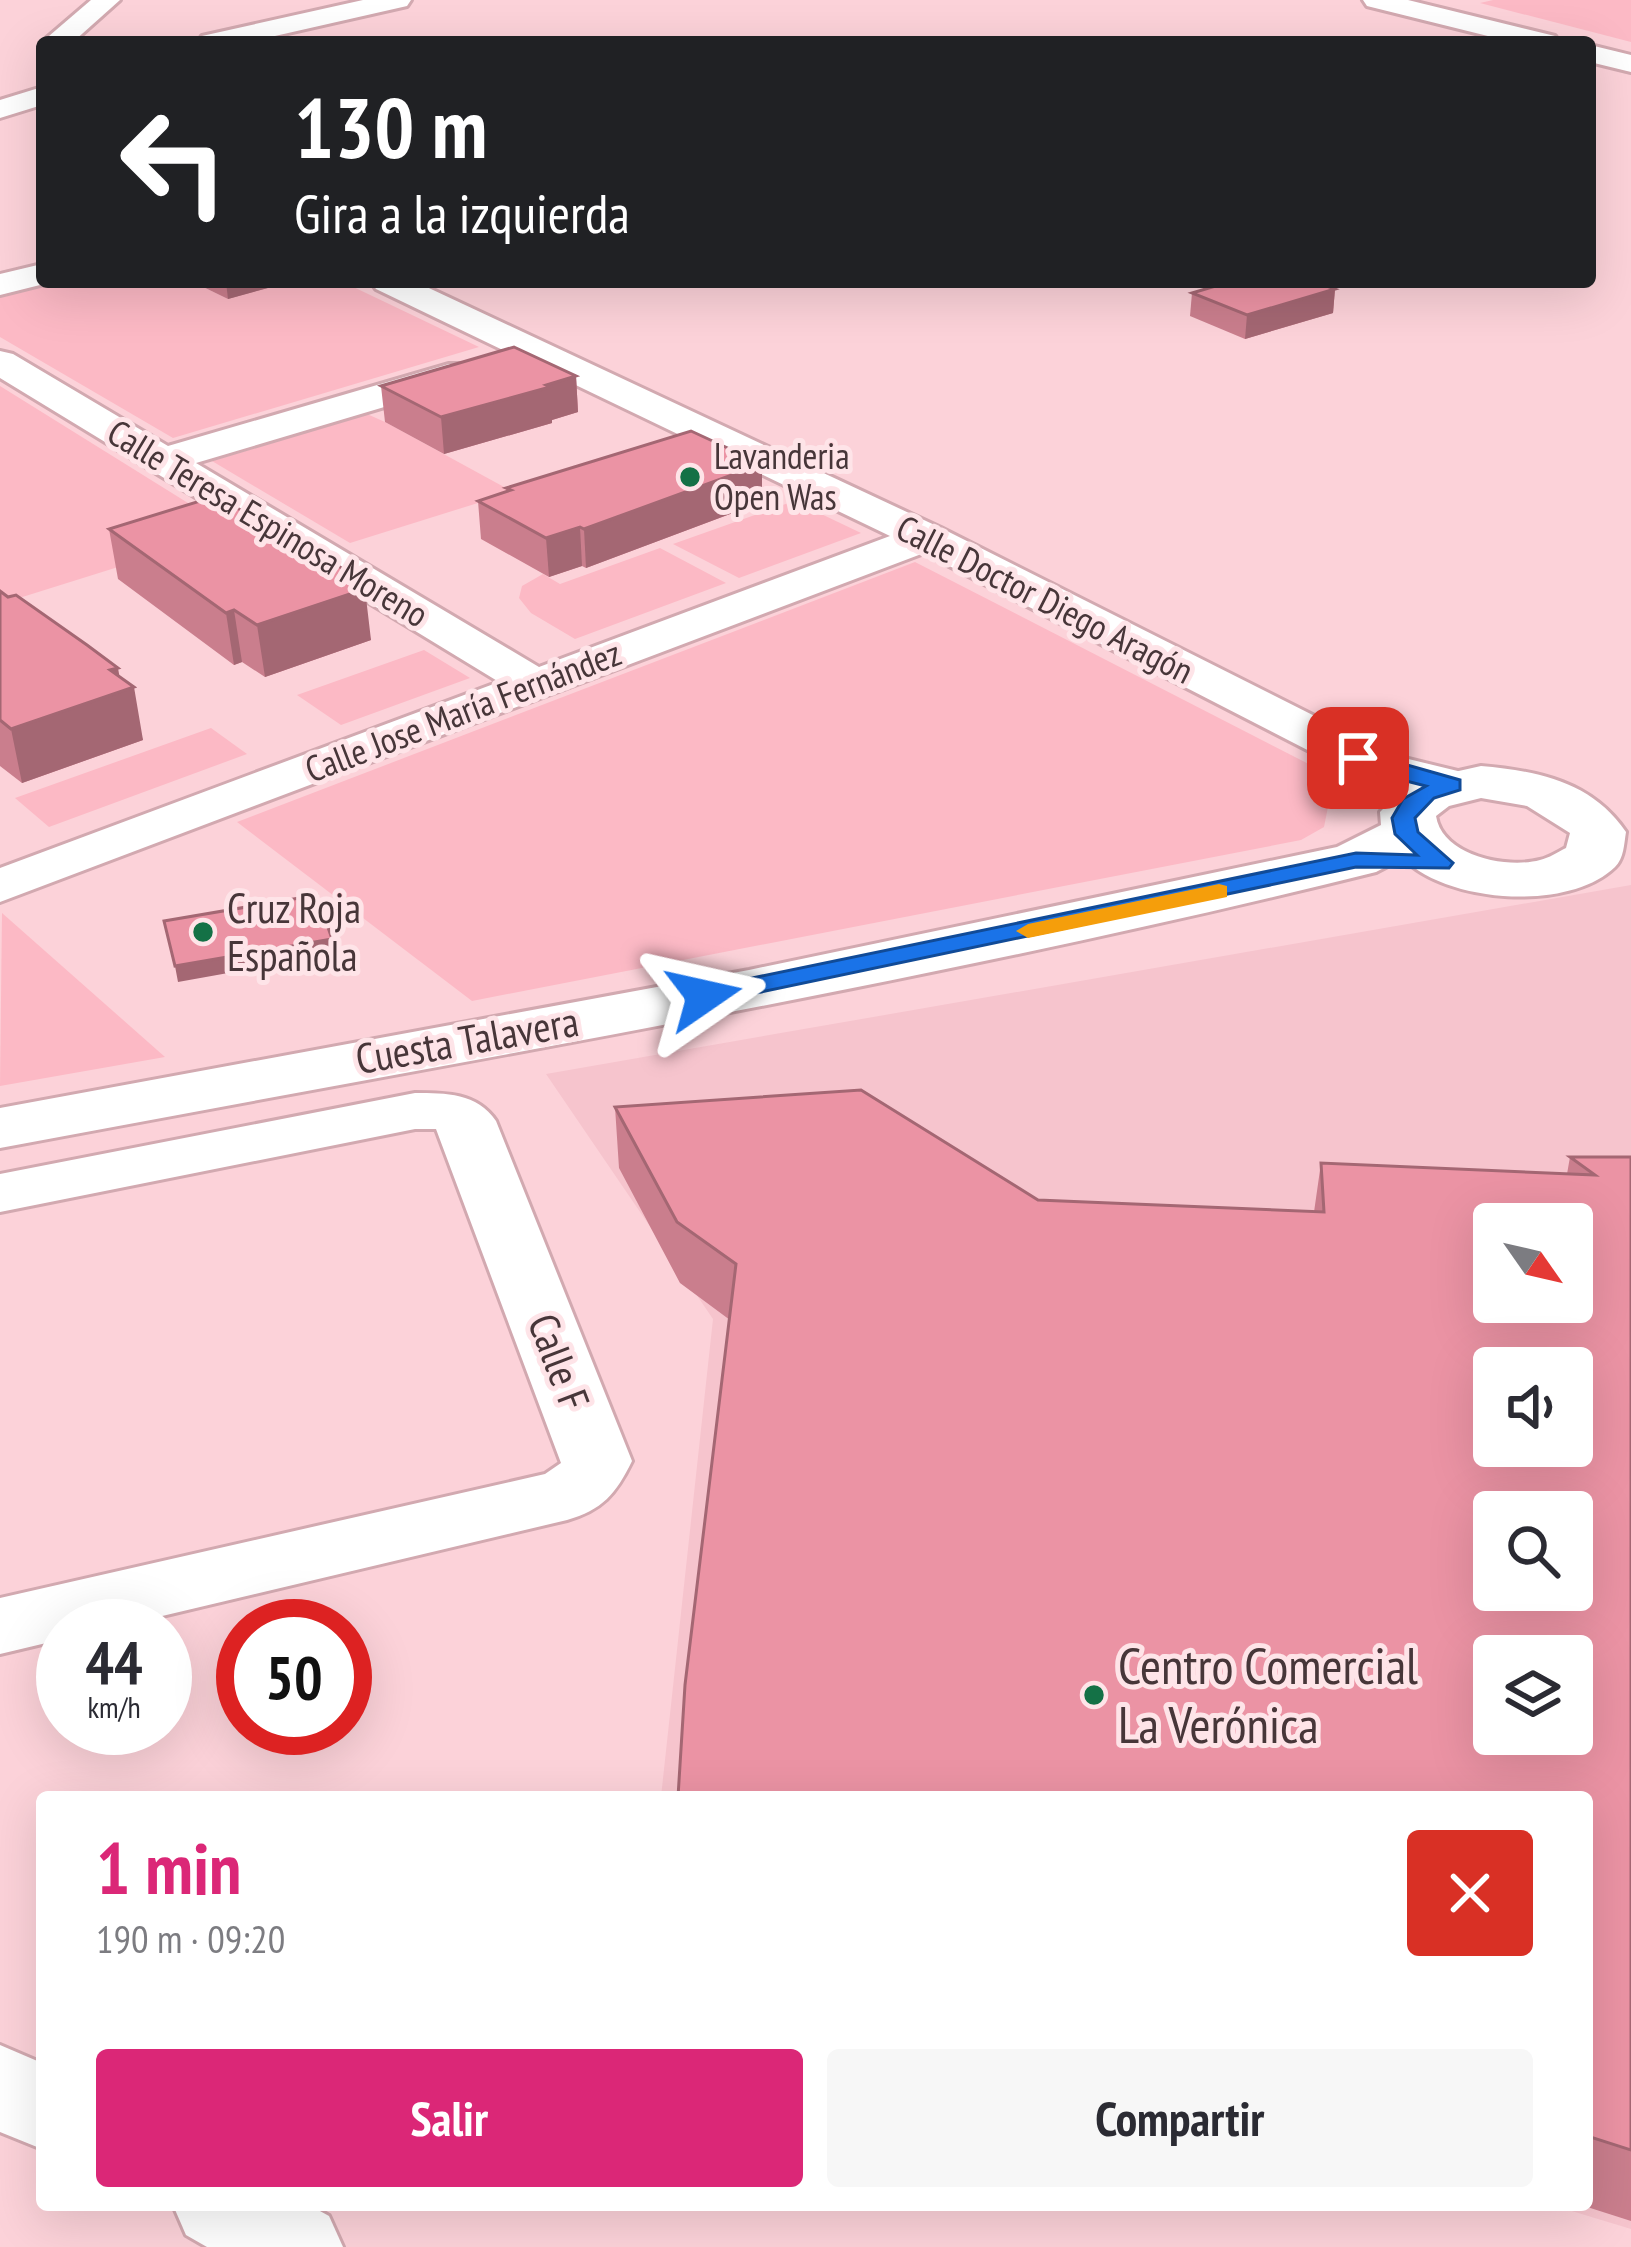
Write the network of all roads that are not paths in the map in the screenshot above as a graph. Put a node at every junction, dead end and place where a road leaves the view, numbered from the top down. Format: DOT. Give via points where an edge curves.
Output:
graph roads {
  1 [pos="107,0"];
  2 [pos="398,0"];
  3 [pos="1376,0"];
  4 [pos="63,36"];
  5 [pos="239,36"];
  6 [pos="1520,36"];
  7 [pos="1596,55"];
  8 [pos="1631,64"];
  9 [pos="36,276"];
  10 [pos="0,285"];
  11 [pos="401,288"];
  12 [pos="535,351"];
  13 [pos="0,362"];
  14 [pos="163,460"];
  15 [pos="926,537"];
  16 [pos="535,684"];
  17 [pos="1407,819"];
  18 [pos="1618,825"];
  19 [pos="12,867"];
  20 [pos="0,1128"];
  21 [pos="0,1193"];
  22 [pos="0,1627"];
  23 [pos="0,2086"];
  24 [pos="36,2106"];
  25 [pos="229,2211"];
  26 [pos="296,2247"];
  1 -- 4 [label="street"];
  2 -- 5 [label="street"];
  3 -- 6 [label="street"];
  7 -- 8 [label="street"];
  9 -- 10 [label="street"];
  11 -- 12 [label="street, Calle Doctor Diego Aragón"];
  12 -- 14 [label="street"];
  12 -- 15 [label="street, Calle Doctor Diego Aragón"];
  13 -- 14 [label="street, Calle Teresa Espinosa Moreno"];
  14 -- 16 [label="street, Calle Teresa Espinosa Moreno"];
  15 -- 16 [label="street, Calle Jose María Fernández"];
  15 -- 17 [label="street, Calle Doctor Diego Aragón"];
  16 -- 19 [label="street, Calle Jose María Fernández"];
  17 -- 18 [label="main road" via="1481,782 1545,792"];
  17 -- 18 [label="main road" via="1479,876 1550,878 1577,869"];
  17 -- 20 [label="main road, Cuesta Talavera" via="749,988"];
  21 -- 22 [label="street, Calle F" via="447,1111 466,1121 597,1462 567,1495"];
  23 -- 24 [label="street"];
  25 -- 26 [label="street"];
}
